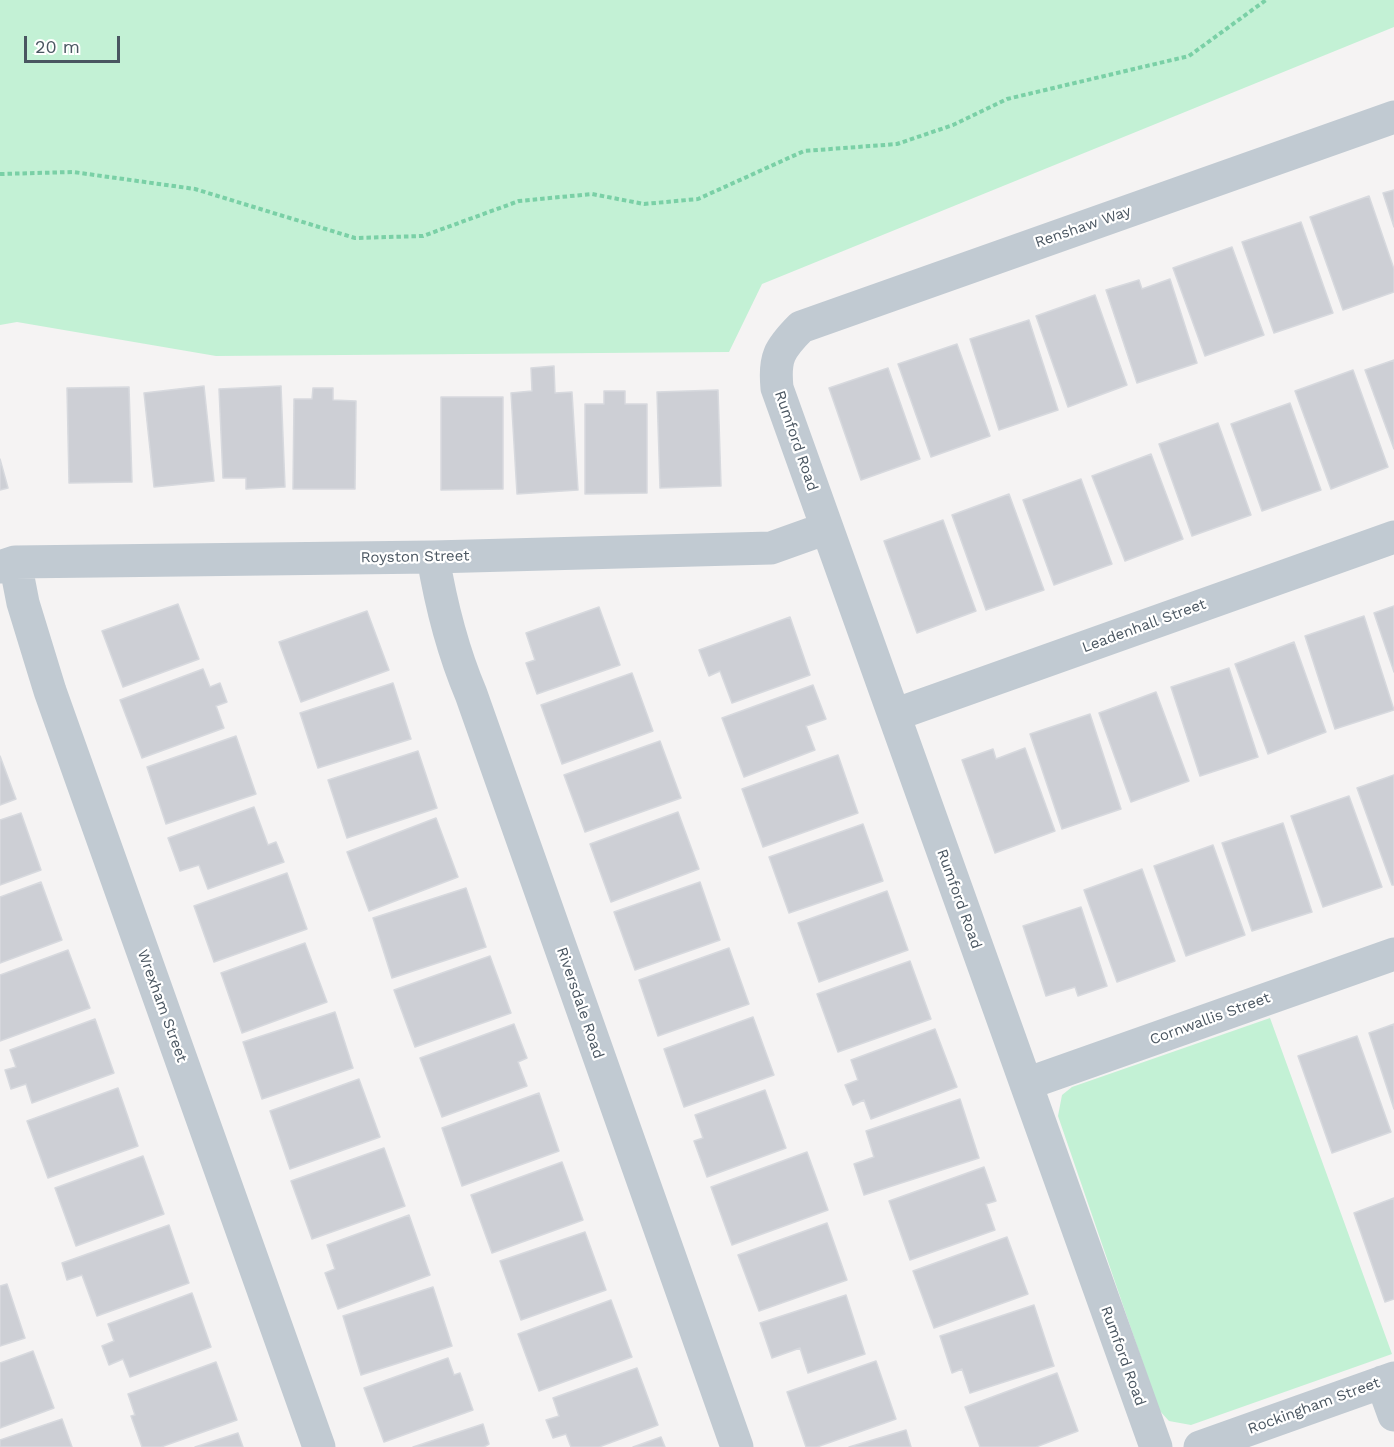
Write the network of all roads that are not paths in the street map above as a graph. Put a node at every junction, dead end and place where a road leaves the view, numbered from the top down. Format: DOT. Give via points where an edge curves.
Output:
graph roads {
  1 [pos="1394,117"];
  2 [pos="782,350"];
  3 [pos="827,528"];
  4 [pos="1394,537"];
  5 [pos="433,557"];
  6 [pos="8,564"];
  7 [pos="894,715"];
  8 [pos="1394,954"];
  9 [pos="1026,1084"];
  10 [pos="1388,1380"];
  11 [pos="1394,1415"];
  12 [pos="319,1447"];
  13 [pos="737,1447"];
  14 [pos="1156,1447"];
  15 [pos="1200,1447"];
  1 -- 2 [label="street, Renshaw Way" via="801,327"];
  2 -- 3 [label="street, Rumford Road" via="774,364 777,388"];
  3 -- 5 [label="street, Royston Street" via="771,548"];
  3 -- 7 [label="street, Rumford Road"];
  4 -- 7 [label="street, Leadenhall Street"];
  5 -- 6 [label="street, Royston Street"];
  5 -- 13 [label="street, Riversdale Road" via="453,651"];
  6 -- 12 [label="street, Wrexham Street"];
  7 -- 9 [label="street, Rumford Road"];
  8 -- 9 [label="street, Cornwallis Street"];
  9 -- 14 [label="street, Rumford Road"];
  10 -- 11 [label="street"];
  10 -- 15 [label="street, Rockingham Street"];
}
